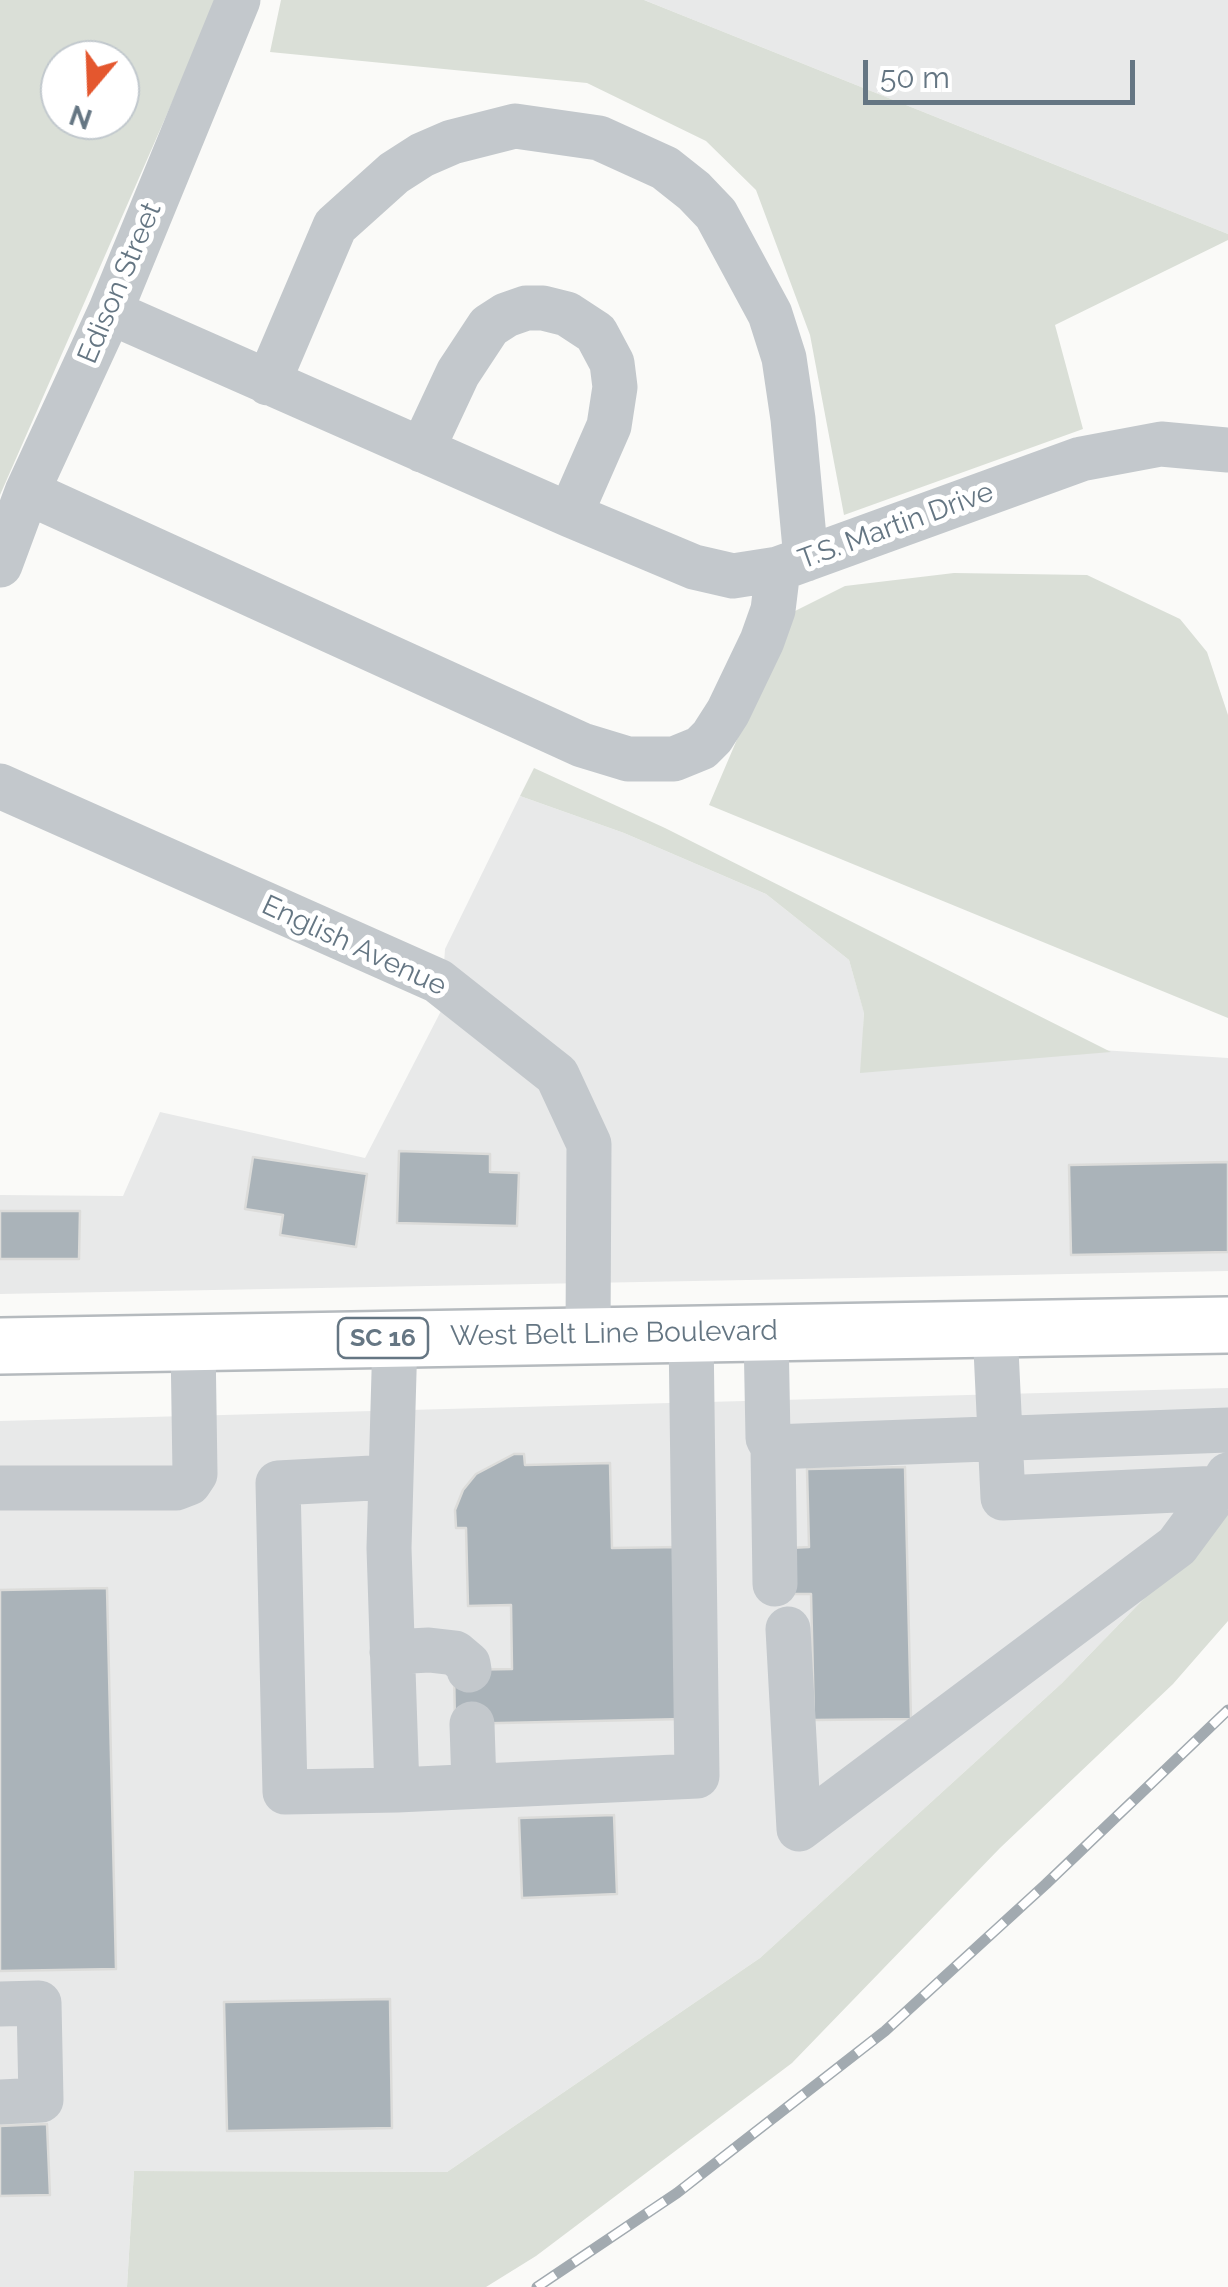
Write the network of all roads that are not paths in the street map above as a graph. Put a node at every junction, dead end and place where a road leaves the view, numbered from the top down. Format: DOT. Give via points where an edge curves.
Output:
graph roads {
  1 [pos="238,0"];
  2 [pos="110,312"];
  3 [pos="268,383"];
  4 [pos="422,450"];
  5 [pos="1228,450"];
  6 [pos="28,492"];
  7 [pos="570,515"];
  8 [pos="792,564"];
  9 [pos="0,565"];
  10 [pos="0,786"];
  11 [pos="1228,1325"];
  12 [pos="995,1328"];
  13 [pos="691,1332"];
  14 [pos="766,1332"];
  15 [pos="588,1334"];
  16 [pos="395,1338"];
  17 [pos="192,1342"];
  18 [pos="0,1346"];
  19 [pos="1228,1430"];
  20 [pos="999,1438"];
  21 [pos="774,1446"];
  22 [pos="391,1477"];
  23 [pos="1224,1482"];
  24 [pos="0,1488"];
  25 [pos="775,1584"];
  26 [pos="788,1629"];
  27 [pos="392,1652"];
  28 [pos="470,1670"];
  29 [pos="472,1724"];
  30 [pos="474,1786"];
  31 [pos="397,1790"];
  32 [pos="0,2004"];
  33 [pos="0,2102"];
  1 -- 2 [label="street, Edison Street"];
  2 -- 3 [label="street, T.S. Martin Drive"];
  2 -- 6 [label="street, Edison Street"];
  3 -- 4 [label="street, T.S. Martin Drive"];
  3 -- 8 [label="street" via="336,226 394,174 452,142 515,126 599,138 651,160 694,191 716,214 770,314 794,420"];
  4 -- 7 [label="street, T.S. Martin Drive"];
  4 -- 7 [label="street" via="458,373 490,326 526,308 567,314 596,333 615,386 609,426"];
  5 -- 8 [label="street, T.S. Martin Drive" via="1160,444 1080,459"];
  6 -- 8 [label="street" via="582,745 628,759 674,759 712,737 762,641"];
  6 -- 9 [label="street, Edison Street"];
  7 -- 8 [label="street, T.S. Martin Drive" via="710,572 751,576"];
  10 -- 15 [label="street, English Avenue" via="438,981 557,1075 589,1144"];
  11 -- 12 [label="main road, West Belt Line Boulevard / SC 16"];
  12 -- 14 [label="main road, West Belt Line Boulevard / SC 16"];
  12 -- 20 [label="street"];
  13 -- 14 [label="main road, West Belt Line Boulevard / SC 16"];
  13 -- 15 [label="main road, West Belt Line Boulevard / SC 16"];
  13 -- 30 [label="street" via="697,1776"];
  14 -- 21 [label="street" via="768,1438"];
  15 -- 16 [label="main road, West Belt Line Boulevard / SC 16"];
  16 -- 17 [label="main road, West Belt Line Boulevard / SC 16"];
  16 -- 22 [label="street"];
  17 -- 18 [label="main road, West Belt Line Boulevard / SC 16"];
  17 -- 24 [label="street" via="196,1474 189,1483"];
  19 -- 20 [label="street"];
  20 -- 21 [label="street"];
  20 -- 23 [label="street" via="1001,1494 1007,1500"];
  21 -- 25 [label="street"];
  22 -- 27 [label="street"];
  22 -- 31 [label="street" via="278,1483 285,1792"];
  23 -- 26 [label="street" via="1177,1546 799,1829"];
  27 -- 28 [label="street" via="455,1653"];
  27 -- 31 [label="street"];
  29 -- 30 [label="street"];
  30 -- 31 [label="street"];
  32 -- 33 [label="street" via="39,2003 41,2100"];
}
